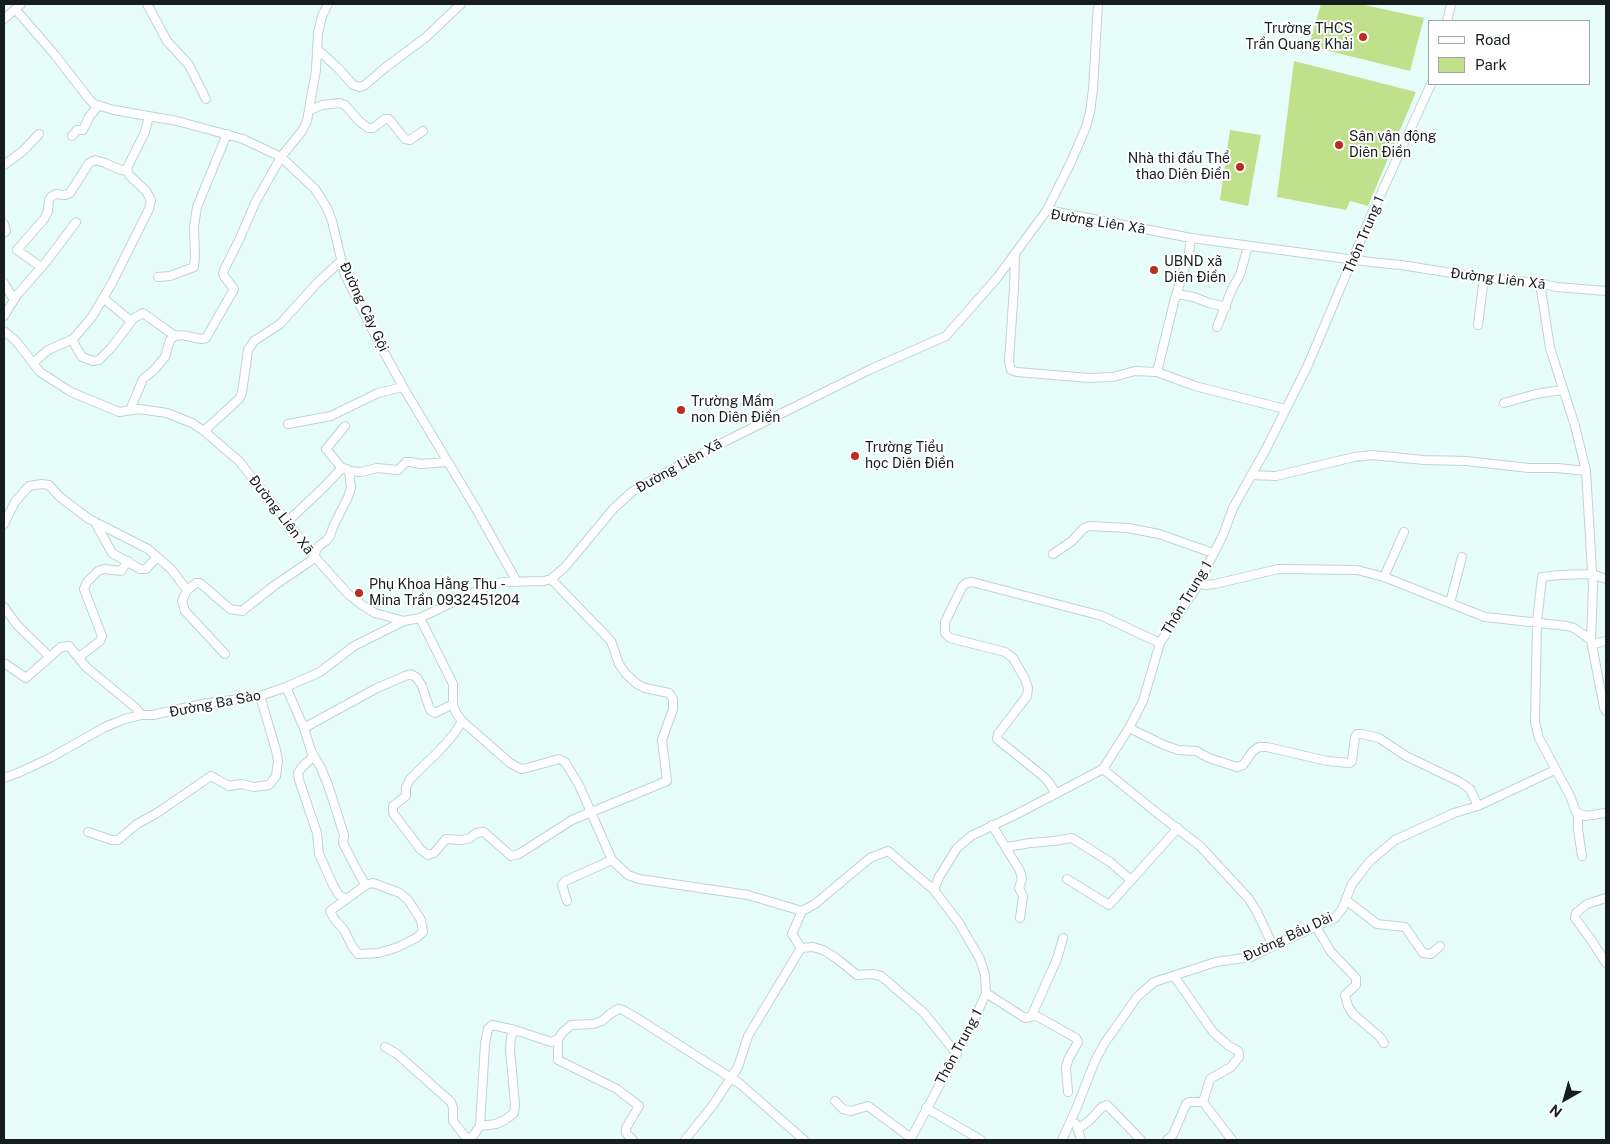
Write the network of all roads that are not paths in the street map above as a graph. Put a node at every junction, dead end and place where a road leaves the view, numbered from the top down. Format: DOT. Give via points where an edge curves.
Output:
graph roads {
  1 [pos="147,4"];
  2 [pos="328,4"];
  3 [pos="461,4"];
  4 [pos="1098,4"];
  5 [pos="1451,4"];
  6 [pos="18,7"];
  7 [pos="4,19"];
  8 [pos="1447,20"];
  9 [pos="317,49"];
  10 [pos="1431,85"];
  11 [pos="206,99"];
  12 [pos="99,106"];
  13 [pos="310,110"];
  14 [pos="149,116"];
  15 [pos="422,131"];
  16 [pos="39,134"];
  17 [pos="227,134"];
  18 [pos="72,136"];
  19 [pos="281,157"];
  20 [pos="4,165"];
  21 [pos="127,171"];
  22 [pos="1047,210"];
  23 [pos="76,222"];
  24 [pos="4,224"];
  25 [pos="4,233"];
  26 [pos="1191,238"];
  27 [pos="1248,246"];
  28 [pos="1015,255"];
  29 [pos="1353,260"];
  30 [pos="341,261"];
  31 [pos="41,267"];
  32 [pos="158,277"];
  33 [pos="1484,278"];
  34 [pos="4,283"];
  35 [pos="1540,283"];
  36 [pos="1606,291"];
  37 [pos="1177,294"];
  38 [pos="103,298"];
  39 [pos="14,300"];
  40 [pos="1226,307"];
  41 [pos="4,316"];
  42 [pos="132,321"];
  43 [pos="1478,325"];
  44 [pos="1218,327"];
  45 [pos="4,331"];
  46 [pos="175,336"];
  47 [pos="73,339"];
  48 [pos="34,364"];
  49 [pos="1157,372"];
  50 [pos="403,387"];
  51 [pos="1562,390"];
  52 [pos="1504,403"];
  53 [pos="1285,409"];
  54 [pos="130,410"];
  55 [pos="288,424"];
  56 [pos="345,426"];
  57 [pos="204,431"];
  58 [pos="448,462"];
  59 [pos="346,470"];
  60 [pos="1586,471"];
  61 [pos="1252,475"];
  62 [pos="96,522"];
  63 [pos="287,522"];
  64 [pos="4,524"];
  65 [pos="1404,532"];
  66 [pos="1214,553"];
  67 [pos="1053,554"];
  68 [pos="157,557"];
  69 [pos="315,557"];
  70 [pos="1462,557"];
  71 [pos="128,562"];
  72 [pos="1592,574"];
  73 [pos="1384,577"];
  74 [pos="551,579"];
  75 [pos="1606,579"];
  76 [pos="517,582"];
  77 [pos="1199,583"];
  78 [pos="187,590"];
  79 [pos="1450,603"];
  80 [pos="4,607"];
  81 [pos="420,618"];
  82 [pos="404,621"];
  83 [pos="1537,622"];
  84 [pos="1606,640"];
  85 [pos="1592,642"];
  86 [pos="1160,643"];
  87 [pos="225,654"];
  88 [pos="79,657"];
  89 [pos="50,658"];
  90 [pos="4,663"];
  91 [pos="286,687"];
  92 [pos="260,696"];
  93 [pos="453,704"];
  94 [pos="1606,711"];
  95 [pos="141,715"];
  96 [pos="462,721"];
  97 [pos="304,728"];
  98 [pos="1129,728"];
  99 [pos="314,756"];
  100 [pos="1104,769"];
  101 [pos="1555,770"];
  102 [pos="4,778"];
  103 [pos="1056,794"];
  104 [pos="1478,806"];
  105 [pos="590,813"];
  106 [pos="1606,813"];
  107 [pos="1578,814"];
  108 [pos="992,825"];
  109 [pos="1178,828"];
  110 [pos="88,832"];
  111 [pos="1007,847"];
  112 [pos="1582,856"];
  113 [pos="612,860"];
  114 [pos="1067,879"];
  115 [pos="1131,880"];
  116 [pos="366,885"];
  117 [pos="934,890"];
  118 [pos="1606,898"];
  119 [pos="346,899"];
  120 [pos="1346,900"];
  121 [pos="567,901"];
  122 [pos="802,911"];
  123 [pos="1020,918"];
  124 [pos="1316,927"];
  125 [pos="1064,938"];
  126 [pos="1273,946"];
  127 [pos="1440,946"];
  128 [pos="801,948"];
  129 [pos="1606,963"];
  130 [pos="1174,976"];
  131 [pos="986,993"];
  132 [pos="1033,1014"];
  133 [pos="515,1030"];
  134 [pos="558,1039"];
  135 [pos="1384,1043"];
  136 [pos="386,1047"];
  137 [pos="956,1053"];
  138 [pos="731,1078"];
  139 [pos="1068,1092"];
  140 [pos="835,1101"];
  141 [pos="1203,1102"];
  142 [pos="926,1108"];
  143 [pos="1074,1115"];
  144 [pos="480,1126"];
  145 [pos="1078,1129"];
  146 [pos="911,1139"];
  147 [pos="470,1140"];
  148 [pos="633,1140"];
  149 [pos="685,1140"];
  150 [pos="804,1140"];
  151 [pos="981,1140"];
  152 [pos="1062,1140"];
  153 [pos="1081,1140"];
  154 [pos="1141,1140"];
  155 [pos="1167,1140"];
  156 [pos="1232,1140"];
  1 -- 11 [label="street" via="168,41 188,65"];
  2 -- 9 [label="street" via="322,16"];
  3 -- 9 [label="street" via="426,38 360,87 353,85"];
  4 -- 22 [label="street" via="1090,112 1071,162"];
  5 -- 8 [label="street"];
  6 -- 7 [label="street"];
  6 -- 12 [label="street" via="89,99"];
  9 -- 13 [label="street"];
  10 -- 29 [label="street, Thôn Trung 1"];
  12 -- 14 [label="street, Đường Cây Gội"];
  12 -- 18 [label="street" via="83,130 77,130"];
  13 -- 15 [label="street" via="339,103 368,128 389,119 405,139 410,140"];
  13 -- 19 [label="street" via="302,131"];
  14 -- 17 [label="street, Đường Cây Gội"];
  14 -- 21 [label="street"];
  16 -- 20 [label="street" via="24,151"];
  17 -- 19 [label="street, Đường Cây Gội"];
  17 -- 32 [label="street" via="197,208 194,268"];
  19 -- 30 [label="street, Đường Cây Gội" via="305,177 322,198 332,221"];
  19 -- 46 [label="street" via="255,203 223,273 234,289 217,321 206,338"];
  21 -- 31 [label="street" via="95,160 89,162 70,193 51,197 44,218 17,250"];
  21 -- 38 [label="street" via="151,200 149,210"];
  22 -- 26 [label="street, Đường Liên Xã"];
  22 -- 28 [label="street, Đường Liên Xã"];
  23 -- 31 [label="street"];
  24 -- 25 [label="street"];
  26 -- 27 [label="street, Đường Liên Xã"];
  26 -- 37 [label="street"];
  27 -- 29 [label="street, Đường Liên Xã"];
  27 -- 40 [label="street"];
  28 -- 49 [label="street" via="1011,370 1089,378"];
  28 -- 74 [label="street, Đường Liên Xã" via="946,336 871,369 640,487 614,508 565,567"];
  29 -- 33 [label="street, Đường Liên Xã"];
  29 -- 53 [label="street, Thôn Trung 1" via="1307,367"];
  30 -- 50 [label="street, Đường Cây Gội"];
  30 -- 57 [label="street" via="280,324 254,340 248,350 239,399"];
  31 -- 39 [label="street"];
  33 -- 35 [label="street, Đường Liên Xã"];
  33 -- 43 [label="street"];
  34 -- 39 [label="street"];
  35 -- 36 [label="street, Đường Liên Xã"];
  35 -- 51 [label="street" via="1546,335"];
  37 -- 40 [label="street"];
  37 -- 49 [label="street"];
  38 -- 42 [label="street"];
  38 -- 47 [label="street"];
  39 -- 41 [label="street"];
  40 -- 44 [label="street"];
  42 -- 46 [label="street" via="142,313"];
  42 -- 47 [label="street" via="100,360 82,357"];
  45 -- 48 [label="street, Đường Liên Xã"];
  46 -- 54 [label="street" via="170,340 162,362 143,378"];
  47 -- 48 [label="street" via="48,350"];
  48 -- 54 [label="street, Đường Liên Xã" via="49,379 71,392 113,411"];
  49 -- 53 [label="street" via="1195,386"];
  50 -- 55 [label="street" via="378,393 331,416"];
  50 -- 58 [label="street, Đường Cây Gội"];
  51 -- 52 [label="street"];
  51 -- 60 [label="street"];
  53 -- 61 [label="street, Thôn Trung 1"];
  54 -- 57 [label="street, Đường Liên Xã" via="149,409 167,413"];
  56 -- 59 [label="street" via="326,449"];
  57 -- 63 [label="street, Đường Liên Xã" via="239,461"];
  58 -- 59 [label="street" via="406,462 398,470"];
  58 -- 76 [label="street, Đường Cây Gội"];
  59 -- 63 [label="street"];
  59 -- 69 [label="street" via="351,488 348,497 330,536 316,550"];
  60 -- 61 [label="street" via="1372,455 1276,476"];
  60 -- 72 [label="street"];
  61 -- 66 [label="street, Thôn Trung 1" via="1233,508"];
  62 -- 64 [label="street" via="71,506 49,485 42,484 29,486 15,502"];
  62 -- 68 [label="street" via="142,545"];
  62 -- 71 [label="street" via="112,552"];
  63 -- 69 [label="street, Đường Liên Xã"];
  65 -- 73 [label="street"];
  66 -- 67 [label="street" via="1159,534 1090,526"];
  66 -- 77 [label="street, Thôn Trung 1"];
  68 -- 71 [label="street" via="146,568 140,569"];
  68 -- 78 [label="street"];
  69 -- 78 [label="street" via="242,611 230,610 200,582"];
  69 -- 82 [label="street, Đường Liên Xã" via="362,605 375,613"];
  70 -- 79 [label="street"];
  71 -- 88 [label="street" via="121,571 98,571 87,582 84,589 102,636"];
  72 -- 75 [label="street"];
  72 -- 83 [label="street" via="1542,577"];
  72 -- 85 [label="street"];
  73 -- 77 [label="street" via="1357,570 1278,569 1215,584"];
  73 -- 79 [label="street"];
  74 -- 76 [label="street, Đường Liên Xã"];
  74 -- 105 [label="street" via="611,641 626,674 645,688 670,693 673,699 673,709 662,740 667,781"];
  76 -- 81 [label="street, Đường Liên Xã" via="491,585"];
  77 -- 86 [label="street, Thôn Trung 1"];
  78 -- 87 [label="street" via="182,601 185,611"];
  79 -- 83 [label="street" via="1485,617"];
  80 -- 89 [label="street"];
  81 -- 82 [label="street, Đường Liên Xã"];
  81 -- 93 [label="street" via="453,684"];
  82 -- 91 [label="street, Đường Ba Sào" via="354,646 320,672"];
  83 -- 85 [label="street" via="1574,628"];
  83 -- 101 [label="street" via="1536,728"];
  84 -- 85 [label="street"];
  85 -- 94 [label="street"];
  86 -- 98 [label="street, Thôn Trung 1" via="1144,701"];
  86 -- 103 [label="street" via="1102,616 1078,609 972,582 962,587 945,622 946,633 950,638 1005,652 1013,658 1025,679 1027,696 997,739 1044,777"];
  88 -- 89 [label="street" via="65,645"];
  88 -- 95 [label="street" via="86,667"];
  89 -- 90 [label="street" via="29,678"];
  91 -- 92 [label="street, Đường Ba Sào"];
  91 -- 97 [label="street"];
  92 -- 95 [label="street, Đường Ba Sào" via="202,704 153,716"];
  92 -- 110 [label="street" via="278,761 276,776 269,785 229,786 211,776 118,840"];
  93 -- 96 [label="street"];
  93 -- 97 [label="street" via="435,713 430,710 422,686 411,674 377,688"];
  95 -- 102 [label="street, Đường Ba Sào" via="105,727 50,758"];
  96 -- 105 [label="street" via="520,768 559,759 565,762"];
  96 -- 105 [label="street" via="439,752 410,779 406,796 393,806 393,813 421,850 428,855 446,839 462,840 484,832 512,856 572,820"];
  97 -- 99 [label="street"];
  98 -- 100 [label="street, Thôn Trung 1"];
  98 -- 104 [label="street" via="1164,746 1196,751 1237,767 1243,765 1259,747 1350,763 1354,737 1362,734 1379,738 1406,756 1460,782 1470,789"];
  99 -- 116 [label="street" via="344,835 343,843"];
  99 -- 119 [label="street" via="298,773 299,780 317,833 319,854 333,885"];
  100 -- 103 [label="street"];
  100 -- 109 [label="street"];
  101 -- 104 [label="street, Đường Bầu Dài"];
  101 -- 107 [label="street"];
  103 -- 108 [label="street"];
  104 -- 120 [label="street, Đường Bầu Dài" via="1386,846 1352,884"];
  105 -- 113 [label="street"];
  106 -- 107 [label="street"];
  107 -- 112 [label="street"];
  108 -- 111 [label="street"];
  108 -- 117 [label="street" via="957,848"];
  109 -- 115 [label="street"];
  109 -- 126 [label="street" via="1200,846 1249,899"];
  111 -- 115 [label="street" via="1072,838"];
  111 -- 123 [label="street" via="1022,878"];
  113 -- 121 [label="street" via="565,881 562,885"];
  113 -- 122 [label="street" via="628,876 748,895"];
  114 -- 115 [label="street" via="1109,905"];
  116 -- 119 [label="street"];
  116 -- 119 [label="street" via="374,883 400,893 416,912 423,932 398,947 379,953 358,954 330,911"];
  117 -- 122 [label="street, Thôn Trung 1" via="888,851 870,858"];
  117 -- 131 [label="street, Thôn Trung 1" via="980,959"];
  118 -- 129 [label="street" via="1587,904 1575,918"];
  120 -- 124 [label="street, Đường Bầu Dài" via="1335,918"];
  120 -- 127 [label="street" via="1377,924 1405,927 1423,953 1431,954"];
  122 -- 128 [label="street" via="792,934"];
  124 -- 126 [label="street, Đường Bầu Dài"];
  124 -- 135 [label="street" via="1331,952 1356,978 1356,985 1345,995 1352,1014"];
  125 -- 132 [label="street"];
  126 -- 130 [label="street, Đường Bầu Dài" via="1245,959 1216,962"];
  128 -- 137 [label="street" via="823,950 857,975 881,976 924,1013"];
  128 -- 138 [label="street" via="748,1036"];
  130 -- 141 [label="street" via="1213,1032 1239,1054 1231,1067 1210,1079"];
  130 -- 143 [label="street, Đường Bầu Dài" via="1154,982 1144,990 1115,1027 1095,1061"];
  131 -- 132 [label="street" via="1025,1018"];
  131 -- 137 [label="street, Thôn Trung 1"];
  132 -- 139 [label="street" via="1074,1036 1078,1042 1066,1068"];
  133 -- 134 [label="street" via="551,1042"];
  133 -- 144 [label="street" via="510,1050 514,1113 496,1124"];
  133 -- 144 [label="street" via="492,1025 488,1029 484,1044"];
  134 -- 138 [label="street" via="571,1025 593,1024 618,1009 623,1010"];
  134 -- 148 [label="street" via="558,1060 618,1089 639,1106 626,1128 626,1133"];
  136 -- 147 [label="street" via="451,1102 453,1121"];
  137 -- 142 [label="street, Thôn Trung 1"];
  138 -- 149 [label="street"];
  138 -- 150 [label="street"];
  140 -- 146 [label="street" via="843,1109 851,1111 868,1106"];
  141 -- 155 [label="street" via="1186,1104 1173,1135"];
  141 -- 156 [label="street"];
  142 -- 146 [label="street, Thôn Trung 1"];
  142 -- 151 [label="street"];
  143 -- 145 [label="street"];
  143 -- 152 [label="street, Đường Bầu Dài"];
  144 -- 147 [label="street"];
  145 -- 153 [label="street"];
  145 -- 154 [label="street" via="1107,1105"];
}
